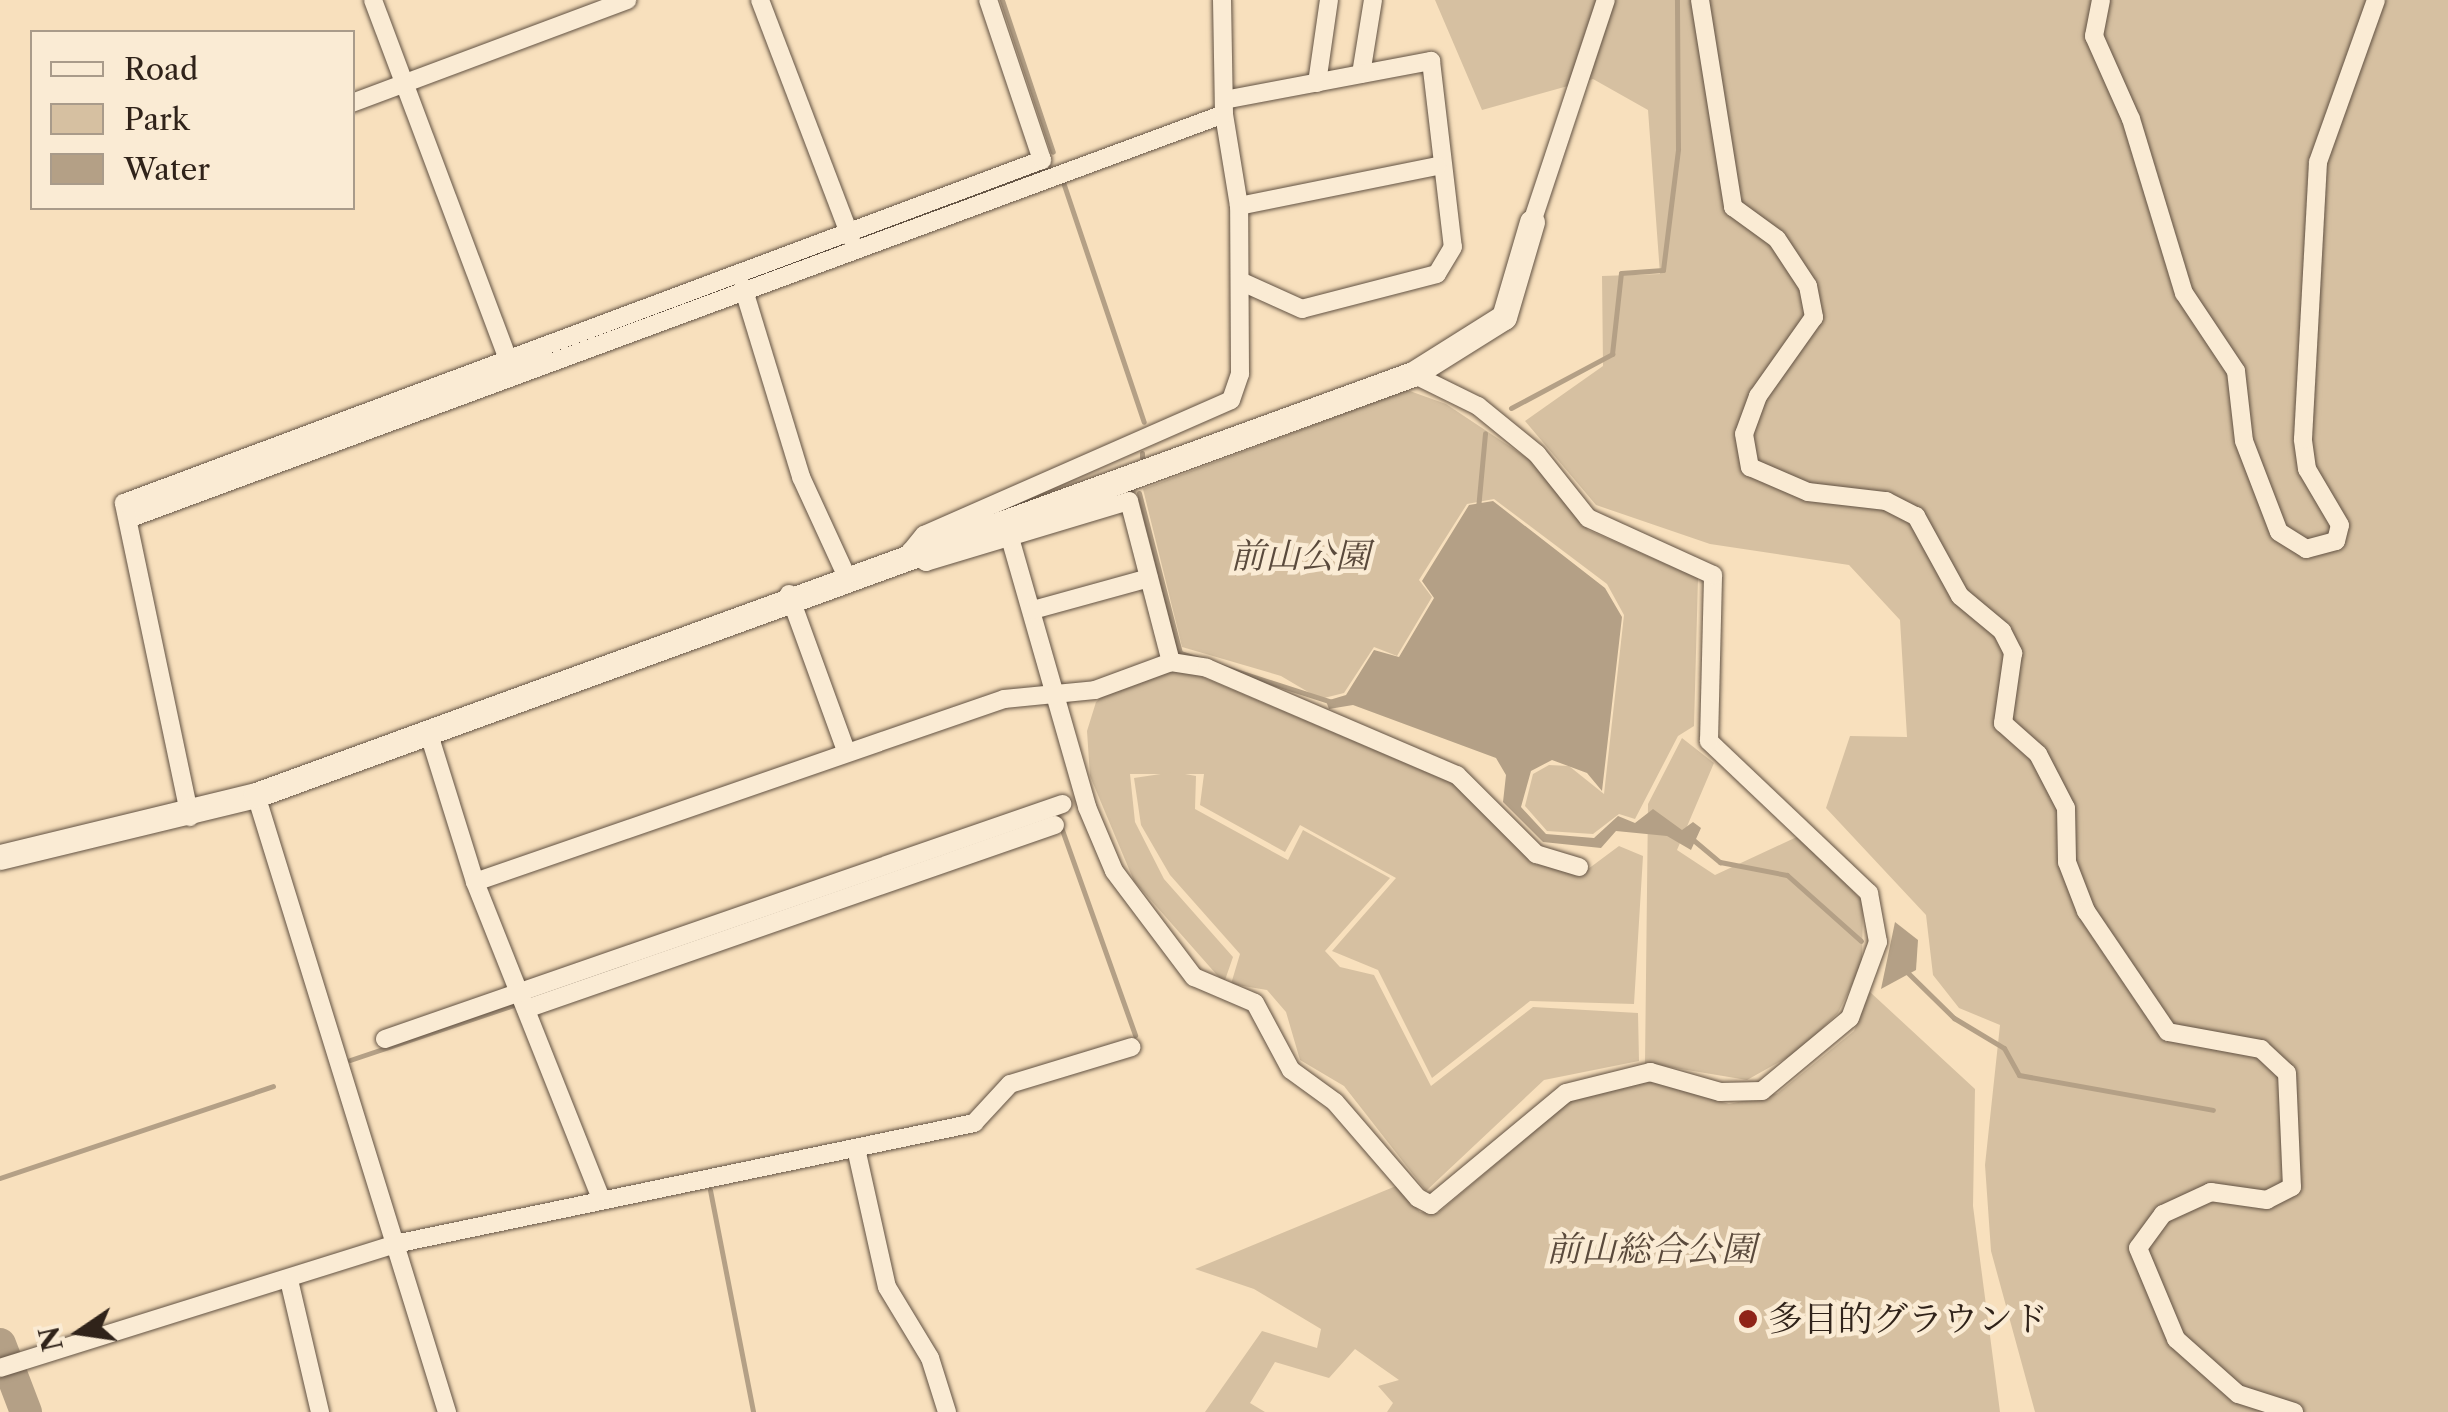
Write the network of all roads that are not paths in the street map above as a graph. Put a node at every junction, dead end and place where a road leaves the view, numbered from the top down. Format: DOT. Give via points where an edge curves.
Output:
graph roads {
  1 [pos="373,0"];
  2 [pos="628,0"];
  3 [pos="760,0"];
  4 [pos="988,0"];
  5 [pos="1222,0"];
  6 [pos="1329,0"];
  7 [pos="1373,0"];
  8 [pos="1606,0"];
  9 [pos="1700,0"];
  10 [pos="2101,0"];
  11 [pos="2376,0"];
  12 [pos="1362,74"];
  13 [pos="404,83"];
  14 [pos="1316,83"];
  15 [pos="355,101"];
  16 [pos="1224,107"];
  17 [pos="1437,166"];
  18 [pos="1239,206"];
  19 [pos="1532,222"];
  20 [pos="852,239"];
  21 [pos="1240,282"];
  22 [pos="743,287"];
  23 [pos="509,361"];
  24 [pos="1413,374"];
  25 [pos="128,519"];
  26 [pos="1010,538"];
  27 [pos="911,551"];
  28 [pos="847,576"];
  29 [pos="1149,578"];
  30 [pos="790,594"];
  31 [pos="1033,610"];
  32 [pos="1171,662"];
  33 [pos="1056,693"];
  34 [pos="428,731"];
  35 [pos="848,753"];
  36 [pos="256,795"];
  37 [pos="1062,804"];
  38 [pos="190,817"];
  39 [pos="1055,825"];
  40 [pos="0,856"];
  41 [pos="1579,867"];
  42 [pos="474,882"];
  43 [pos="661,952"];
  44 [pos="523,1001"];
  45 [pos="385,1039"];
  46 [pos="1132,1048"];
  47 [pos="857,1154"];
  48 [pos="601,1198"];
  49 [pos="395,1244"];
  50 [pos="289,1280"];
  51 [pos="7,1366"];
  52 [pos="320,1412"];
  53 [pos="447,1412"];
  54 [pos="948,1412"];
  55 [pos="2294,1412"];
  1 -- 13 [label="street"];
  2 -- 13 [label="street"];
  3 -- 20 [label="street"];
  4 -- 20 [label="street" via="1042,160"];
  5 -- 16 [label="street"];
  6 -- 14 [label="street"];
  7 -- 12 [label="street"];
  8 -- 19 [label="street"];
  9 -- 55 [label="street" via="1732,206 1776,239 1808,286 1814,317 1758,396 1744,434 1750,467 1808,492 1886,501 1916,516 1960,596 2002,631 2012,654 2004,724 2038,754 2066,808 2067,862 2086,911 2168,1032 2261,1049 2287,1073 2292,1188 2267,1200 2211,1192 2163,1214 2138,1248 2176,1338 2238,1394"];
  10 -- 11 [label="street" via="2094,36 2131,119 2184,292 2236,371 2244,441 2279,532 2306,549 2336,541 2340,524 2307,469 2303,438 2318,162"];
  12 -- 14 [label="street"];
  12 -- 17 [label="street" via="1430,61"];
  13 -- 15 [label="street"];
  13 -- 23 [label="street"];
  14 -- 16 [label="street"];
  16 -- 18 [label="street"];
  16 -- 20 [label="street"];
  17 -- 18 [label="street"];
  17 -- 21 [label="street" via="1453,247 1437,274 1302,309"];
  18 -- 21 [label="street"];
  19 -- 24 [label="street" via="1504,318"];
  20 -- 22 [label="street"];
  20 -- 23 [label="street"];
  21 -- 27 [label="street" via="1231,400 924,535"];
  22 -- 25 [label="street"];
  22 -- 28 [label="street" via="801,477"];
  23 -- 25 [label="street" via="124,503"];
  24 -- 27 [label="street"];
  24 -- 33 [label="street" via="1478,406 1537,454 1588,518 1713,575 1709,741 1870,892 1878,942 1870,972 1850,1018 1822,1050 1746,1096 1650,1072 1566,1093 1431,1205 1336,1102 1291,1070 1255,1002 1194,978 1126,886 1087,807"];
  25 -- 38 [label="street"];
  26 -- 27 [label="street" via="926,562"];
  26 -- 29 [label="street" via="1129,501"];
  26 -- 31 [label="street"];
  27 -- 28 [label="street"];
  28 -- 30 [label="street"];
  29 -- 31 [label="street"];
  29 -- 32 [label="street"];
  30 -- 34 [label="street"];
  30 -- 35 [label="street"];
  31 -- 33 [label="street"];
  32 -- 33 [label="street" via="1095,690"];
  32 -- 41 [label="street" via="1457,775 1536,854"];
  33 -- 35 [label="street" via="1004,699"];
  34 -- 36 [label="street"];
  34 -- 42 [label="street"];
  35 -- 42 [label="street"];
  36 -- 38 [label="street"];
  36 -- 49 [label="street"];
  37 -- 43 [label="street"];
  38 -- 40 [label="street"];
  39 -- 43 [label="street"];
  42 -- 44 [label="street"];
  43 -- 44 [label="street"];
  44 -- 45 [label="street"];
  44 -- 48 [label="street"];
  46 -- 47 [label="street" via="1010,1084 974,1122"];
  47 -- 48 [label="street"];
  47 -- 54 [label="street" via="887,1287 930,1358"];
  48 -- 49 [label="street"];
  49 -- 50 [label="street"];
  49 -- 53 [label="street"];
  50 -- 51 [label="street"];
  50 -- 52 [label="street"];
}
